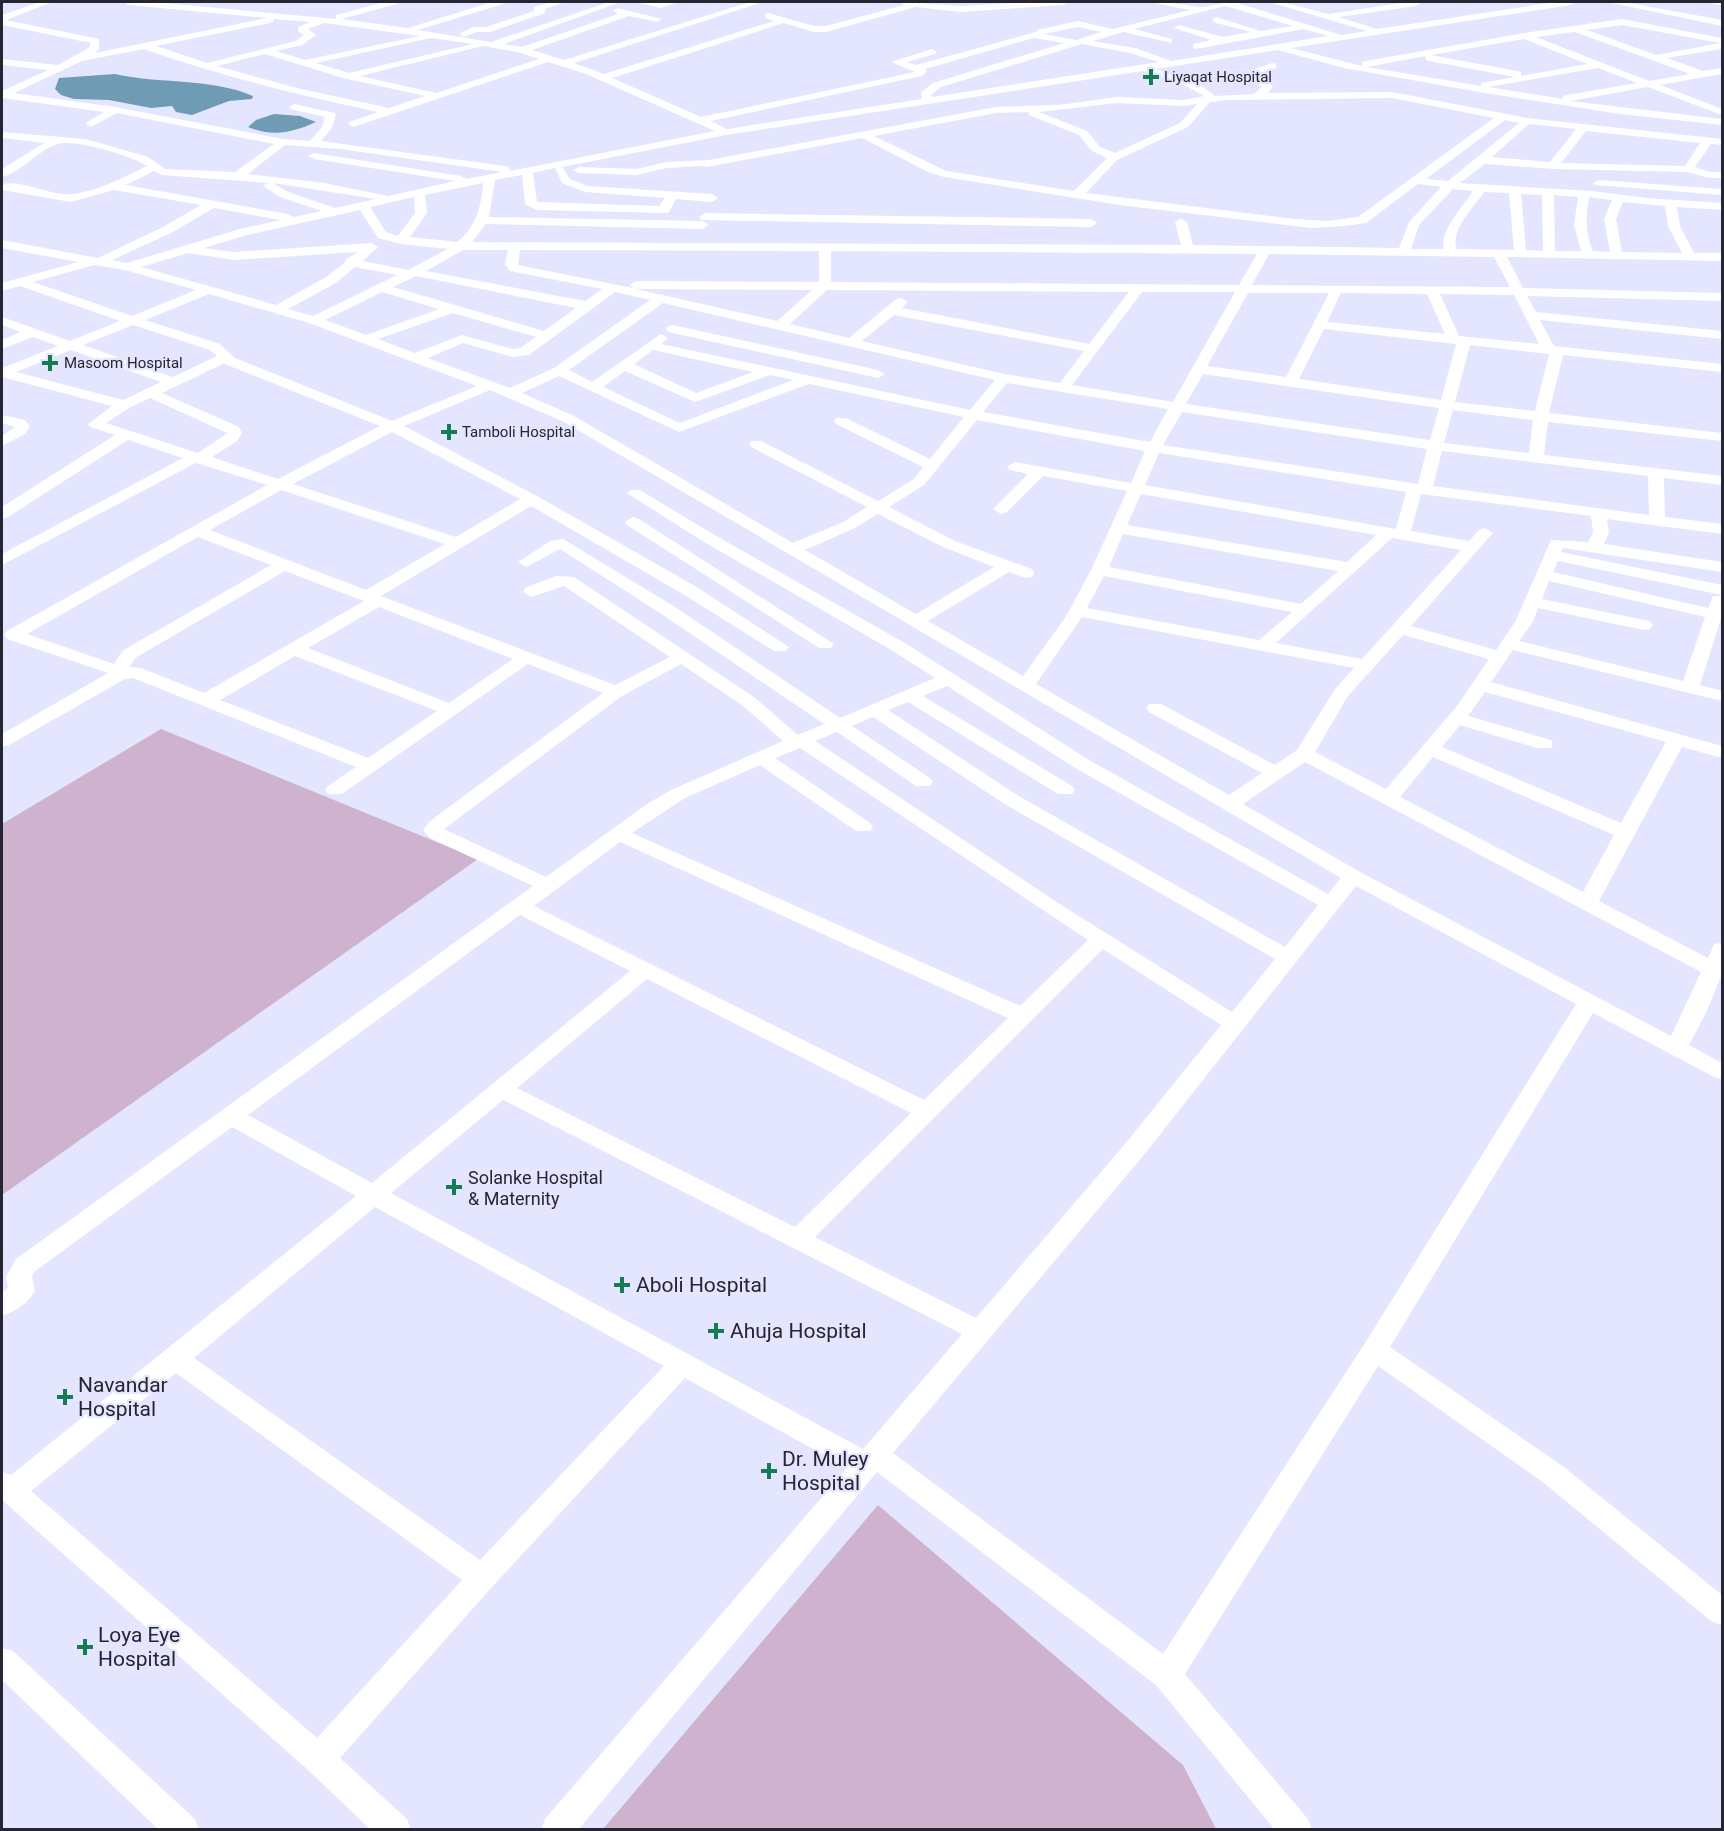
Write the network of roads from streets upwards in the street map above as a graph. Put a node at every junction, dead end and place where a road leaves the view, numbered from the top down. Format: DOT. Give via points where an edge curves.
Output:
graph roads {
  1 [pos="47,2"];
  2 [pos="128,2"];
  3 [pos="394,2"];
  4 [pos="500,2"];
  5 [pos="560,2"];
  6 [pos="616,2"];
  7 [pos="639,2"];
  8 [pos="673,2"];
  9 [pos="758,2"];
  10 [pos="911,2"];
  11 [pos="1064,2"];
  12 [pos="1162,2"];
  13 [pos="1227,2"];
  14 [pos="1275,2"];
  15 [pos="1330,2"];
  16 [pos="1571,2"];
  17 [pos="1612,2"];
  18 [pos="1717,2"];
  19 [pos="1722,2"];
  20 [pos="173,3"];
  21 [pos="576,3"];
  22 [pos="1416,3"];
  23 [pos="598,7"];
  24 [pos="739,8"];
  25 [pos="1247,9"];
  26 [pos="1204,10"];
  27 [pos="285,12"];
  28 [pos="629,13"];
  29 [pos="264,14"];
  30 [pos="1230,15"];
  31 [pos="1328,16"];
  32 [pos="324,17"];
  33 [pos="401,17"];
  34 [pos="1473,17"];
  35 [pos="657,19"];
  36 [pos="2,20"];
  37 [pos="782,21"];
  38 [pos="1722,23"];
  39 [pos="372,25"];
  40 [pos="246,27"];
  41 [pos="1309,27"];
  42 [pos="1179,28"];
  43 [pos="410,29"];
  44 [pos="1575,29"];
  45 [pos="1282,30"];
  46 [pos="302,31"];
  47 [pos="1117,31"];
  48 [pos="1378,31"];
  49 [pos="291,33"];
  50 [pos="1262,33"];
  51 [pos="1678,33"];
  52 [pos="1033,34"];
  53 [pos="437,35"];
  54 [pos="1098,36"];
  55 [pos="1149,36"];
  56 [pos="1241,36"];
  57 [pos="1524,36"];
  58 [pos="1341,37"];
  59 [pos="454,38"];
  60 [pos="1221,40"];
  61 [pos="1169,41"];
  62 [pos="1722,41"];
  63 [pos="966,42"];
  64 [pos="1081,43"];
  65 [pos="1614,43"];
  66 [pos="490,44"];
  67 [pos="1136,44"];
  68 [pos="146,46"];
  69 [pos="1196,46"];
  70 [pos="1722,46"];
  71 [pos="1277,47"];
  72 [pos="943,49"];
  73 [pos="265,51"];
  74 [pos="523,51"];
  75 [pos="199,52"];
  76 [pos="1042,54"];
  77 [pos="1414,55"];
  78 [pos="176,57"];
  79 [pos="1654,57"];
  80 [pos="550,58"];
  81 [pos="79,59"];
  82 [pos="1064,60"];
  83 [pos="2,62"];
  84 [pos="304,63"];
  85 [pos="565,63"];
  86 [pos="1171,63"];
  87 [pos="205,65"];
  88 [pos="1598,65"];
  89 [pos="1272,66"];
  90 [pos="1086,67"];
  91 [pos="1354,67"];
  92 [pos="60,68"];
  93 [pos="915,68"];
  94 [pos="1143,68"];
  95 [pos="1722,71"];
  96 [pos="1108,73"];
  97 [pos="1703,74"];
  98 [pos="347,75"];
  99 [pos="1531,77"];
  100 [pos="602,78"];
  101 [pos="1180,82"];
  102 [pos="1647,84"];
  103 [pos="1473,88"];
  104 [pos="1508,94"];
  105 [pos="2,95"];
  106 [pos="434,95"];
  107 [pos="1257,96"];
  108 [pos="1712,97"];
  109 [pos="1209,99"];
  110 [pos="1117,100"];
  111 [pos="1690,100"];
  112 [pos="928,101"];
  113 [pos="1549,102"];
  114 [pos="294,107"];
  115 [pos="1024,109"];
  116 [pos="115,110"];
  117 [pos="387,111"];
  118 [pos="1476,111"];
  119 [pos="1722,112"];
  120 [pos="1630,113"];
  121 [pos="829,116"];
  122 [pos="1502,117"];
  123 [pos="697,121"];
  124 [pos="1527,121"];
  125 [pos="1722,122"];
  126 [pos="91,124"];
  127 [pos="353,124"];
  128 [pos="1583,127"];
  129 [pos="726,132"];
  130 [pos="2,136"];
  131 [pos="866,136"];
  132 [pos="57,140"];
  133 [pos="1708,140"];
  134 [pos="680,141"];
  135 [pos="283,142"];
  136 [pos="1722,142"];
  137 [pos="315,144"];
  138 [pos="272,150"];
  139 [pos="1115,157"];
  140 [pos="1483,160"];
  141 [pos="706,163"];
  142 [pos="1552,166"];
  143 [pos="154,167"];
  144 [pos="1688,169"];
  145 [pos="560,170"];
  146 [pos="527,171"];
  147 [pos="2,174"];
  148 [pos="1722,175"];
  149 [pos="237,176"];
  150 [pos="482,179"];
  151 [pos="1418,181"];
  152 [pos="1450,185"];
  153 [pos="114,186"];
  154 [pos="248,186"];
  155 [pos="3,187"];
  156 [pos="713,187"];
  157 [pos="1481,188"];
  158 [pos="1546,188"];
  159 [pos="1514,191"];
  160 [pos="1722,192"];
  161 [pos="418,193"];
  162 [pos="1078,194"];
  163 [pos="1584,194"];
  164 [pos="672,196"];
  165 [pos="1096,197"];
  166 [pos="1619,198"];
  167 [pos="394,199"];
  168 [pos="1670,203"];
  169 [pos="211,205"];
  170 [pos="363,206"];
  171 [pos="1722,206"];
  172 [pos="333,212"];
  173 [pos="298,220"];
  174 [pos="482,220"];
  175 [pos="704,221"];
  176 [pos="1181,222"];
  177 [pos="1091,223"];
  178 [pos="244,232"];
  179 [pos="382,235"];
  180 [pos="402,240"];
  181 [pos="2,244"];
  182 [pos="459,246"];
  183 [pos="515,246"];
  184 [pos="696,246"];
  185 [pos="825,246"];
  186 [pos="370,248"];
  187 [pos="1086,248"];
  188 [pos="185,249"];
  189 [pos="1188,249"];
  190 [pos="1266,250"];
  191 [pos="313,251"];
  192 [pos="1404,252"];
  193 [pos="1452,253"];
  194 [pos="1498,254"];
  195 [pos="1520,254"];
  196 [pos="1549,255"];
  197 [pos="1589,255"];
  198 [pos="1617,256"];
  199 [pos="1690,257"];
  200 [pos="1722,257"];
  201 [pos="99,261"];
  202 [pos="350,262"];
  203 [pos="127,267"];
  204 [pos="412,273"];
  205 [pos="20,281"];
  206 [pos="825,285"];
  207 [pos="608,286"];
  208 [pos="920,286"];
  209 [pos="2,287"];
  210 [pos="381,288"];
  211 [pos="1138,288"];
  212 [pos="1245,288"];
  213 [pos="1337,289"];
  214 [pos="208,290"];
  215 [pos="1432,290"];
  216 [pos="1518,292"];
  217 [pos="1722,297"];
  218 [pos="660,299"];
  219 [pos="588,306"];
  220 [pos="700,308"];
  221 [pos="279,309"];
  222 [pos="451,309"];
  223 [pos="891,310"];
  224 [pos="1530,315"];
  225 [pos="132,320"];
  226 [pos="314,320"];
  227 [pos="2,321"];
  228 [pos="1319,325"];
  229 [pos="780,326"];
  230 [pos="673,329"];
  231 [pos="32,332"];
  232 [pos="1722,335"];
  233 [pos="546,336"];
  234 [pos="366,339"];
  235 [pos="1459,340"];
  236 [pos="853,342"];
  237 [pos="2,345"];
  238 [pos="69,346"];
  239 [pos="651,346"];
  240 [pos="1093,349"];
  241 [pos="1553,350"];
  242 [pos="417,357"];
  243 [pos="225,358"];
  244 [pos="624,365"];
  245 [pos="1722,368"];
  246 [pos="1198,369"];
  247 [pos="559,371"];
  248 [pos="769,371"];
  249 [pos="2,373"];
  250 [pos="878,374"];
  251 [pos="1004,378"];
  252 [pos="809,379"];
  253 [pos="174,382"];
  254 [pos="1291,382"];
  255 [pos="491,385"];
  256 [pos="594,387"];
  257 [pos="1063,388"];
  258 [pos="150,393"];
  259 [pos="510,393"];
  260 [pos="124,405"];
  261 [pos="1448,405"];
  262 [pos="1177,406"];
  263 [pos="973,416"];
  264 [pos="1541,416"];
  265 [pos="2,419"];
  266 [pos="841,421"];
  267 [pos="392,426"];
  268 [pos="125,435"];
  269 [pos="1722,437"];
  270 [pos="2,441"];
  271 [pos="756,444"];
  272 [pos="1435,446"];
  273 [pos="1154,448"];
  274 [pos="196,458"];
  275 [pos="1536,459"];
  276 [pos="932,466"];
  277 [pos="1016,467"];
  278 [pos="1039,472"];
  279 [pos="1656,473"];
  280 [pos="1722,480"];
  281 [pos="278,485"];
  282 [pos="1136,489"];
  283 [pos="1420,489"];
  284 [pos="634,493"];
  285 [pos="531,499"];
  286 [pos="877,507"];
  287 [pos="1001,509"];
  288 [pos="1599,513"];
  289 [pos="2,514"];
  290 [pos="1657,520"];
  291 [pos="633,522"];
  292 [pos="1119,528"];
  293 [pos="1722,529"];
  294 [pos="197,531"];
  295 [pos="1395,533"];
  296 [pos="456,542"];
  297 [pos="1594,547"];
  298 [pos="792,549"];
  299 [pos="1553,555"];
  300 [pos="2,560"];
  301 [pos="750,561"];
  302 [pos="526,562"];
  303 [pos="283,565"];
  304 [pos="1007,566"];
  305 [pos="1350,567"];
  306 [pos="1722,567"];
  307 [pos="1099,570"];
  308 [pos="1026,573"];
  309 [pos="715,574"];
  310 [pos="1544,575"];
  311 [pos="531,591"];
  312 [pos="1722,591"];
  313 [pos="372,599"];
  314 [pos="1532,602"];
  315 [pos="1305,610"];
  316 [pos="1077,611"];
  317 [pos="1714,614"];
  318 [pos="917,621"];
  319 [pos="1644,625"];
  320 [pos="1399,628"];
  321 [pos="825,644"];
  322 [pos="1263,645"];
  323 [pos="780,647"];
  324 [pos="293,649"];
  325 [pos="1504,650"];
  326 [pos="682,657"];
  327 [pos="526,658"];
  328 [pos="1366,665"];
  329 [pos="120,673"];
  330 [pos="948,679"];
  331 [pos="1026,685"];
  332 [pos="1480,685"];
  333 [pos="1690,688"];
  334 [pos="616,692"];
  335 [pos="909,694"];
  336 [pos="1722,696"];
  337 [pos="206,700"];
  338 [pos="1155,708"];
  339 [pos="874,709"];
  340 [pos="451,710"];
  341 [pos="1456,718"];
  342 [pos="839,724"];
  343 [pos="1677,739"];
  344 [pos="2,741"];
  345 [pos="798,741"];
  346 [pos="1544,744"];
  347 [pos="1431,749"];
  348 [pos="1722,752"];
  349 [pos="1304,754"];
  350 [pos="761,757"];
  351 [pos="370,766"];
  352 [pos="1276,773"];
  353 [pos="923,782"];
  354 [pos="335,790"];
  355 [pos="1065,790"];
  356 [pos="1388,799"];
  357 [pos="1229,804"];
  358 [pos="863,827"];
  359 [pos="1626,833"];
  360 [pos="618,834"];
  361 [pos="1353,876"];
  362 [pos="549,886"];
  363 [pos="1587,903"];
  364 [pos="1331,904"];
  365 [pos="520,907"];
  366 [pos="1101,939"];
  367 [pos="1722,949"];
  368 [pos="1288,958"];
  369 [pos="645,970"];
  370 [pos="1714,970"];
  371 [pos="1588,1002"];
  372 [pos="1023,1016"];
  373 [pos="1235,1024"];
  374 [pos="1676,1048"];
  375 [pos="1722,1072"];
  376 [pos="500,1089"];
  377 [pos="927,1111"];
  378 [pos="232,1117"];
  379 [pos="373,1195"];
  380 [pos="798,1239"];
  381 [pos="2,1306"];
  382 [pos="980,1331"];
  383 [pos="1374,1350"];
  384 [pos="175,1359"];
  385 [pos="682,1364"];
  386 [pos="871,1460"];
  387 [pos="6,1487"];
  388 [pos="482,1578"];
  389 [pos="1722,1612"];
  390 [pos="2,1660"];
  391 [pos="1167,1675"];
  392 [pos="318,1759"];
  393 [pos="183,1830"];
  394 [pos="395,1830"];
  395 [pos="557,1830"];
  396 [pos="1296,1830"];
  1 -- 36 [label="street"];
  2 -- 20 [label="street"];
  3 -- 32 [label="street"];
  4 -- 43 [label="street"];
  5 -- 59 [label="street" via="537,9 543,11"];
  6 -- 23 [label="street"];
  7 -- 8 [label="street"];
  9 -- 24 [label="street"];
  10 -- 11 [label="street" via="962,9"];
  10 -- 37 [label="street" via="826,29"];
  12 -- 26 [label="street"];
  13 -- 25 [label="street"];
  13 -- 26 [label="street"];
  14 -- 31 [label="street"];
  15 -- 31 [label="street"];
  16 -- 34 [label="street"];
  17 -- 38 [label="street"];
  18 -- 19 [label="street"];
  20 -- 29 [label="street"];
  21 -- 23 [label="street"];
  22 -- 31 [label="street"];
  23 -- 28 [label="street"];
  23 -- 66 [label="street"];
  24 -- 37 [label="street"];
  24 -- 85 [label="street"];
  25 -- 30 [label="street"];
  25 -- 41 [label="street"];
  26 -- 47 [label="street"];
  27 -- 29 [label="street"];
  27 -- 32 [label="street" via="298,18"];
  27 -- 40 [label="street"];
  28 -- 35 [label="street"];
  28 -- 74 [label="street"];
  29 -- 40 [label="street"];
  30 -- 45 [label="street"];
  30 -- 50 [label="street" via="1211,21"];
  31 -- 48 [label="street"];
  32 -- 39 [label="street"];
  32 -- 46 [label="street"];
  33 -- 39 [label="street"];
  34 -- 48 [label="street"];
  34 -- 57 [label="street"];
  36 -- 81 [label="street" via="96,41 93,49"];
  37 -- 100 [label="street"];
  39 -- 43 [label="street"];
  40 -- 68 [label="street"];
  41 -- 45 [label="street"];
  41 -- 58 [label="street"];
  42 -- 55 [label="street"];
  42 -- 56 [label="street" via="1198,24"];
  42 -- 60 [label="street"];
  43 -- 53 [label="street"];
  44 -- 51 [label="street" via="1622,22"];
  44 -- 57 [label="street"];
  44 -- 65 [label="street"];
  45 -- 50 [label="street"];
  46 -- 49 [label="street"];
  46 -- 73 [label="street" via="311,35 300,43"];
  47 -- 52 [label="street" via="1078,24"];
  47 -- 54 [label="street"];
  47 -- 55 [label="street"];
  48 -- 58 [label="street"];
  50 -- 56 [label="street"];
  51 -- 62 [label="street"];
  51 -- 65 [label="street"];
  52 -- 63 [label="street" via="1012,30"];
  52 -- 64 [label="street"];
  52 -- 93 [label="street"];
  53 -- 59 [label="street"];
  53 -- 84 [label="street"];
  54 -- 64 [label="street"];
  54 -- 67 [label="street"];
  55 -- 61 [label="street"];
  56 -- 60 [label="street"];
  57 -- 77 [label="street"];
  57 -- 88 [label="street"];
  58 -- 71 [label="street"];
  59 -- 66 [label="street"];
  60 -- 69 [label="street"];
  64 -- 76 [label="street"];
  64 -- 86 [label="street" via="1133,50"];
  65 -- 79 [label="street"];
  66 -- 74 [label="street"];
  66 -- 98 [label="street"];
  68 -- 78 [label="street"];
  68 -- 81 [label="street"];
  70 -- 79 [label="street"];
  71 -- 86 [label="street"];
  71 -- 91 [label="street"];
  72 -- 93 [label="street" via="896,62"];
  73 -- 84 [label="street"];
  73 -- 87 [label="street"];
  74 -- 80 [label="street"];
  75 -- 78 [label="street"];
  76 -- 82 [label="street"];
  76 -- 112 [label="street" via="937,85 925,94"];
  77 -- 91 [label="street"];
  77 -- 99 [label="street"];
  78 -- 87 [label="street"];
  79 -- 97 [label="street"];
  80 -- 85 [label="street"];
  80 -- 106 [label="street"];
  81 -- 92 [label="street"];
  83 -- 92 [label="street"];
  84 -- 98 [label="street"];
  85 -- 100 [label="street"];
  86 -- 94 [label="street"];
  87 -- 117 [label="street" via="305,94"];
  88 -- 99 [label="street"];
  88 -- 102 [label="street"];
  89 -- 107 [label="street" via="1248,73 1268,86"];
  90 -- 96 [label="street"];
  91 -- 103 [label="street"];
  92 -- 105 [label="street"];
  93 -- 123 [label="street" via="921,72"];
  94 -- 96 [label="street"];
  94 -- 101 [label="street"];
  95 -- 97 [label="street"];
  96 -- 112 [label="street"];
  97 -- 102 [label="street"];
  98 -- 106 [label="street"];
  99 -- 103 [label="street"];
  100 -- 123 [label="street"];
  101 -- 109 [label="street" via="1205,91"];
  101 -- 110 [label="street"];
  102 -- 111 [label="street"];
  102 -- 113 [label="street"];
  103 -- 104 [label="street"];
  104 -- 113 [label="street"];
  104 -- 118 [label="street"];
  105 -- 116 [label="street"];
  106 -- 117 [label="street"];
  107 -- 109 [label="street"];
  107 -- 118 [label="street" via="1392,95"];
  108 -- 111 [label="street"];
  109 -- 110 [label="street" via="1173,103"];
  109 -- 139 [label="street" via="1184,125"];
  110 -- 115 [label="street" via="1076,107"];
  111 -- 119 [label="street"];
  111 -- 120 [label="street"];
  112 -- 121 [label="street"];
  113 -- 120 [label="street"];
  114 -- 137 [label="street" via="331,115"];
  115 -- 131 [label="street"];
  115 -- 139 [label="street" via="1083,133 1096,149"];
  116 -- 126 [label="street"];
  116 -- 135 [label="street"];
  117 -- 127 [label="street"];
  118 -- 122 [label="street"];
  120 -- 125 [label="street"];
  121 -- 129 [label="street"];
  121 -- 131 [label="street"];
  122 -- 124 [label="street"];
  122 -- 151 [label="street"];
  123 -- 129 [label="street"];
  124 -- 128 [label="street"];
  124 -- 140 [label="street"];
  128 -- 133 [label="street"];
  128 -- 142 [label="street"];
  129 -- 134 [label="street"];
  130 -- 132 [label="street"];
  131 -- 141 [label="street"];
  131 -- 162 [label="street" via="934,171"];
  132 -- 143 [label="street" via="114,148"];
  132 -- 147 [label="street"];
  133 -- 136 [label="street"];
  133 -- 144 [label="street"];
  134 -- 141 [label="street"];
  134 -- 146 [label="street"];
  135 -- 137 [label="street"];
  135 -- 138 [label="street"];
  137 -- 146 [label="street"];
  138 -- 149 [label="street"];
  138 -- 150 [label="street"];
  139 -- 162 [label="street"];
  140 -- 142 [label="street"];
  140 -- 152 [label="street"];
  141 -- 145 [label="street" via="666,165 637,172"];
  141 -- 156 [label="street"];
  142 -- 144 [label="street"];
  142 -- 158 [label="street"];
  143 -- 149 [label="street" via="162,172"];
  143 -- 153 [label="street"];
  144 -- 148 [label="street"];
  145 -- 146 [label="street"];
  145 -- 164 [label="street" via="566,181 578,188"];
  146 -- 150 [label="street"];
  146 -- 164 [label="street" via="531,204 537,206 658,210 664,209"];
  149 -- 154 [label="street"];
  150 -- 161 [label="street"];
  150 -- 174 [label="street" via="488,205"];
  151 -- 152 [label="street"];
  151 -- 165 [label="street" via="1362,220 1344,223 1283,221"];
  152 -- 157 [label="street"];
  152 -- 192 [label="street" via="1407,234"];
  153 -- 155 [label="street" via="71,198"];
  153 -- 169 [label="street"];
  154 -- 167 [label="street" via="324,186"];
  154 -- 169 [label="street"];
  154 -- 172 [label="street" via="268,186"];
  156 -- 164 [label="street"];
  156 -- 175 [label="street"];
  157 -- 159 [label="street"];
  157 -- 193 [label="street" via="1450,234"];
  158 -- 159 [label="street"];
  158 -- 160 [label="street" via="1571,182"];
  158 -- 163 [label="street"];
  158 -- 196 [label="street"];
  159 -- 195 [label="street"];
  161 -- 167 [label="street"];
  161 -- 180 [label="street" via="423,209"];
  162 -- 165 [label="street"];
  163 -- 166 [label="street"];
  163 -- 197 [label="street" via="1580,236"];
  165 -- 177 [label="street"];
  166 -- 168 [label="street"];
  166 -- 198 [label="street" via="1610,219"];
  167 -- 170 [label="street"];
  168 -- 171 [label="street"];
  168 -- 199 [label="street" via="1674,226"];
  169 -- 173 [label="street"];
  169 -- 201 [label="street"];
  170 -- 172 [label="street"];
  170 -- 179 [label="street"];
  172 -- 173 [label="street"];
  173 -- 178 [label="street"];
  174 -- 175 [label="street"];
  174 -- 182 [label="street"];
  175 -- 177 [label="street"];
  175 -- 184 [label="street"];
  176 -- 189 [label="street"];
  177 -- 187 [label="street"];
  178 -- 188 [label="street"];
  178 -- 191 [label="street"];
  179 -- 180 [label="street"];
  179 -- 186 [label="street"];
  180 -- 182 [label="street"];
  181 -- 201 [label="street"];
  182 -- 183 [label="street"];
  182 -- 204 [label="street"];
  183 -- 184 [label="street"];
  183 -- 207 [label="street" via="511,266"];
  184 -- 185 [label="street"];
  185 -- 187 [label="street"];
  185 -- 206 [label="street"];
  186 -- 191 [label="street"];
  186 -- 202 [label="street"];
  187 -- 189 [label="street"];
  188 -- 191 [label="street" via="234,256"];
  188 -- 203 [label="street"];
  189 -- 190 [label="street"];
  190 -- 192 [label="street"];
  190 -- 212 [label="street"];
  192 -- 193 [label="street"];
  193 -- 194 [label="street"];
  194 -- 195 [label="street"];
  194 -- 216 [label="street"];
  195 -- 196 [label="street"];
  196 -- 197 [label="street"];
  197 -- 198 [label="street"];
  198 -- 199 [label="street"];
  199 -- 200 [label="street"];
  201 -- 203 [label="street"];
  201 -- 205 [label="street"];
  202 -- 204 [label="street"];
  202 -- 221 [label="street" via="331,280"];
  203 -- 214 [label="street"];
  204 -- 210 [label="street"];
  204 -- 219 [label="street"];
  205 -- 209 [label="street"];
  205 -- 225 [label="street"];
  206 -- 207 [label="street"];
  206 -- 208 [label="street"];
  206 -- 229 [label="street"];
  207 -- 218 [label="street"];
  207 -- 219 [label="street"];
  208 -- 211 [label="street"];
  208 -- 223 [label="street"];
  210 -- 222 [label="street"];
  210 -- 226 [label="street"];
  211 -- 212 [label="street"];
  211 -- 240 [label="street"];
  212 -- 213 [label="street"];
  212 -- 246 [label="street"];
  213 -- 215 [label="street"];
  213 -- 228 [label="street"];
  214 -- 221 [label="street"];
  214 -- 225 [label="street"];
  215 -- 216 [label="street"];
  215 -- 235 [label="street"];
  216 -- 217 [label="street"];
  216 -- 224 [label="street"];
  218 -- 220 [label="street"];
  218 -- 247 [label="street"];
  219 -- 233 [label="street"];
  220 -- 229 [label="street"];
  220 -- 230 [label="street"];
  221 -- 226 [label="street"];
  222 -- 233 [label="street"];
  222 -- 234 [label="street"];
  223 -- 236 [label="street"];
  223 -- 240 [label="street"];
  224 -- 232 [label="street"];
  224 -- 241 [label="street"];
  225 -- 238 [label="street"];
  225 -- 243 [label="street" via="215,347"];
  226 -- 234 [label="street"];
  227 -- 231 [label="street"];
  228 -- 235 [label="street"];
  228 -- 254 [label="street"];
  229 -- 236 [label="street"];
  230 -- 239 [label="street"];
  230 -- 250 [label="street"];
  231 -- 237 [label="street"];
  231 -- 238 [label="street"];
  233 -- 242 [label="street" via="519,354 462,339"];
  234 -- 242 [label="street"];
  235 -- 241 [label="street"];
  235 -- 261 [label="street"];
  236 -- 251 [label="street"];
  238 -- 249 [label="street"];
  238 -- 253 [label="street"];
  239 -- 244 [label="street"];
  239 -- 248 [label="street"];
  240 -- 257 [label="street"];
  241 -- 245 [label="street"];
  241 -- 264 [label="street"];
  242 -- 255 [label="street"];
  243 -- 253 [label="street"];
  243 -- 267 [label="street"];
  244 -- 248 [label="street" via="695,398"];
  244 -- 256 [label="street"];
  246 -- 254 [label="street"];
  246 -- 262 [label="street"];
  247 -- 256 [label="street"];
  247 -- 259 [label="street"];
  248 -- 252 [label="street"];
  249 -- 260 [label="street"];
  251 -- 257 [label="street"];
  251 -- 263 [label="street"];
  252 -- 256 [label="street" via="679,428"];
  252 -- 263 [label="street"];
  253 -- 258 [label="street"];
  254 -- 261 [label="street"];
  255 -- 259 [label="street"];
  255 -- 267 [label="street"];
  257 -- 262 [label="street"];
  258 -- 260 [label="street"];
  258 -- 274 [label="street" via="234,430 232,438"];
  259 -- 298 [label="street" via="569,419"];
  260 -- 268 [label="street" via="95,424"];
  261 -- 264 [label="street"];
  261 -- 272 [label="street"];
  262 -- 272 [label="street"];
  262 -- 273 [label="street"];
  263 -- 273 [label="street"];
  263 -- 276 [label="street"];
  264 -- 269 [label="street"];
  264 -- 275 [label="street"];
  265 -- 270 [label="street" via="23,426"];
  266 -- 276 [label="street"];
  267 -- 281 [label="street"];
  267 -- 285 [label="street"];
  268 -- 274 [label="street"];
  268 -- 289 [label="street"];
  271 -- 286 [label="street"];
  272 -- 275 [label="street"];
  272 -- 283 [label="street"];
  273 -- 282 [label="street"];
  273 -- 283 [label="street"];
  274 -- 281 [label="street"];
  274 -- 300 [label="street"];
  275 -- 279 [label="street"];
  276 -- 286 [label="street" via="919,482"];
  277 -- 278 [label="street"];
  278 -- 282 [label="street"];
  278 -- 287 [label="street"];
  279 -- 280 [label="street"];
  279 -- 290 [label="street"];
  281 -- 294 [label="street"];
  281 -- 296 [label="street"];
  282 -- 292 [label="street"];
  282 -- 295 [label="street"];
  283 -- 288 [label="street"];
  283 -- 295 [label="street"];
  284 -- 301 [label="street"];
  285 -- 296 [label="street"];
  285 -- 323 [label="street"];
  286 -- 298 [label="street" via="849,525"];
  286 -- 304 [label="street" via="949,544"];
  288 -- 290 [label="street"];
  288 -- 297 [label="street" via="1601,532"];
  290 -- 293 [label="street"];
  291 -- 309 [label="street"];
  292 -- 305 [label="street"];
  292 -- 307 [label="street"];
  294 -- 303 [label="street"];
  294 -- 329 [label="street" via="14,635"];
  295 -- 305 [label="street"];
  295 -- 320 [label="street" via="1479,540"];
  296 -- 313 [label="street"];
  297 -- 299 [label="street" via="1557,543"];
  297 -- 306 [label="street"];
  298 -- 318 [label="street"];
  299 -- 310 [label="street"];
  299 -- 312 [label="street"];
  301 -- 309 [label="street"];
  301 -- 330 [label="street"];
  302 -- 342 [label="street" via="556,544 563,544"];
  303 -- 313 [label="street"];
  303 -- 329 [label="street" via="128,656"];
  304 -- 308 [label="street"];
  304 -- 318 [label="street"];
  305 -- 315 [label="street"];
  307 -- 315 [label="street"];
  307 -- 316 [label="street"];
  309 -- 321 [label="street"];
  310 -- 314 [label="street"];
  310 -- 317 [label="street"];
  311 -- 326 [label="street" via="556,581 568,581"];
  312 -- 317 [label="street"];
  313 -- 324 [label="street"];
  313 -- 327 [label="street"];
  314 -- 319 [label="street"];
  314 -- 325 [label="street" via="1524,622"];
  315 -- 322 [label="street"];
  316 -- 322 [label="street"];
  316 -- 331 [label="street"];
  317 -- 333 [label="street"];
  318 -- 331 [label="street"];
  320 -- 325 [label="street"];
  320 -- 328 [label="street"];
  322 -- 328 [label="street"];
  324 -- 337 [label="street"];
  324 -- 340 [label="street"];
  325 -- 332 [label="street"];
  325 -- 333 [label="street"];
  326 -- 334 [label="street"];
  326 -- 345 [label="street" via="748,701"];
  327 -- 334 [label="street"];
  327 -- 340 [label="street"];
  328 -- 349 [label="street" via="1341,693"];
  329 -- 337 [label="street" via="135,672"];
  329 -- 344 [label="street"];
  330 -- 335 [label="street"];
  330 -- 364 [label="street" via="1082,764"];
  331 -- 357 [label="street"];
  332 -- 341 [label="street"];
  332 -- 343 [label="street"];
  333 -- 336 [label="street"];
  334 -- 362 [label="street" via="434,830"];
  335 -- 339 [label="street"];
  335 -- 355 [label="street"];
  337 -- 351 [label="street"];
  338 -- 352 [label="street"];
  339 -- 342 [label="street"];
  339 -- 368 [label="street" via="1010,799"];
  340 -- 351 [label="street"];
  341 -- 346 [label="street"];
  341 -- 347 [label="street"];
  342 -- 345 [label="street"];
  342 -- 353 [label="street"];
  343 -- 348 [label="street"];
  343 -- 359 [label="street"];
  345 -- 350 [label="street"];
  345 -- 366 [label="street"];
  347 -- 356 [label="street"];
  347 -- 359 [label="street"];
  349 -- 352 [label="street"];
  349 -- 356 [label="street"];
  350 -- 358 [label="street"];
  350 -- 360 [label="street" via="666,800"];
  351 -- 354 [label="street"];
  352 -- 357 [label="street"];
  356 -- 363 [label="street"];
  357 -- 361 [label="street"];
  359 -- 363 [label="street"];
  360 -- 362 [label="street"];
  360 -- 372 [label="street"];
  361 -- 364 [label="street"];
  361 -- 371 [label="street"];
  362 -- 365 [label="street"];
  363 -- 370 [label="street"];
  364 -- 368 [label="street"];
  365 -- 369 [label="street"];
  365 -- 378 [label="street"];
  366 -- 372 [label="street"];
  366 -- 373 [label="street"];
  367 -- 370 [label="street"];
  368 -- 373 [label="street"];
  369 -- 376 [label="street"];
  369 -- 377 [label="street"];
  370 -- 374 [label="street"];
  371 -- 374 [label="street"];
  371 -- 383 [label="street"];
  372 -- 377 [label="street"];
  373 -- 382 [label="street"];
  374 -- 375 [label="street"];
  376 -- 379 [label="street"];
  376 -- 380 [label="street"];
  377 -- 380 [label="street"];
  378 -- 379 [label="street"];
  378 -- 381 [label="street" via="25,1266 19,1277 22,1291"];
  379 -- 384 [label="street"];
  379 -- 385 [label="street"];
  380 -- 382 [label="street"];
  382 -- 386 [label="street"];
  383 -- 389 [label="street" via="1554,1475"];
  383 -- 391 [label="street"];
  384 -- 387 [label="street"];
  384 -- 388 [label="street"];
  385 -- 386 [label="street"];
  385 -- 388 [label="street"];
  386 -- 391 [label="street"];
  386 -- 395 [label="street"];
  387 -- 392 [label="street"];
  388 -- 392 [label="street"];
  390 -- 393 [label="street"];
  391 -- 396 [label="street"];
  392 -- 394 [label="street"];
}
